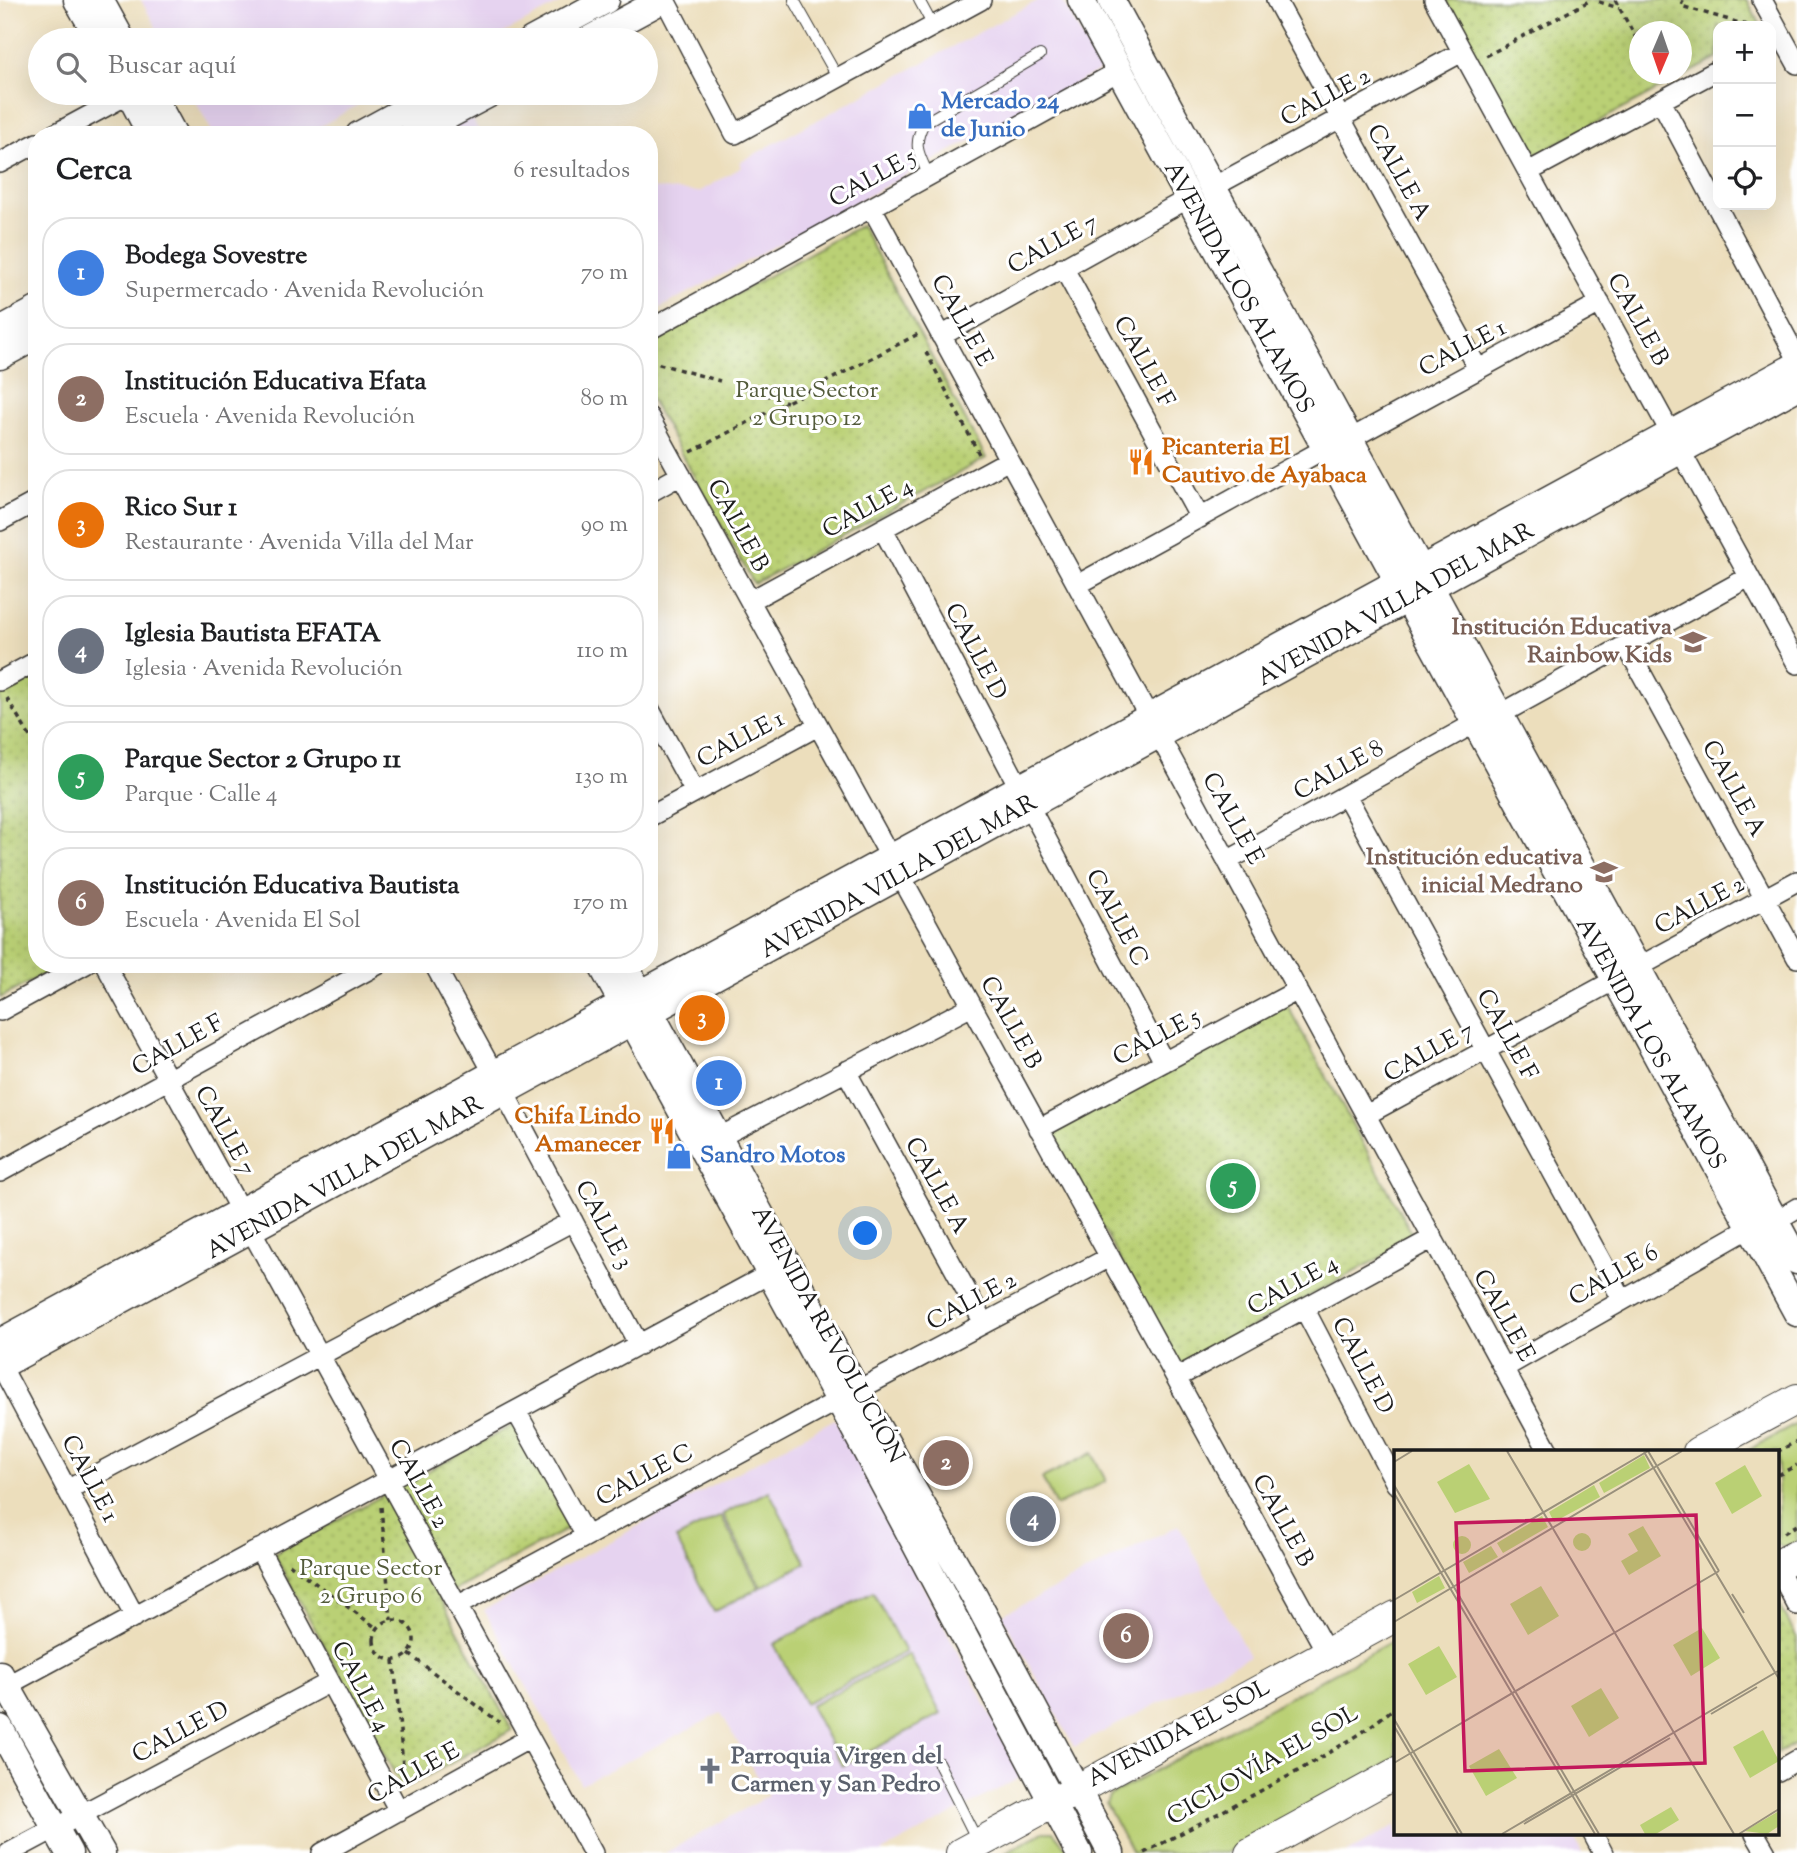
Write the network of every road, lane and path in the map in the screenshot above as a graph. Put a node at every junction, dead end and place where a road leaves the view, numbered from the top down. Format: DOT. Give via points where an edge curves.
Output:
graph roads {
  1 [pos="77,0"];
  2 [pos="100,0"];
  3 [pos="663,0"];
  4 [pos="794,0"];
  5 [pos="919,0"];
  6 [pos="981,0"];
  7 [pos="1080,0"];
  8 [pos="1111,0"];
  9 [pos="1276,0"];
  10 [pos="1434,0"];
  11 [pos="1591,0"];
  12 [pos="1615,0"];
  13 [pos="1683,0"];
  14 [pos="1762,0"];
  15 [pos="1599,2"];
  16 [pos="613,7"];
  17 [pos="1619,8"];
  18 [pos="1733,21"];
  19 [pos="1770,21"];
  20 [pos="933,26"];
  21 [pos="1629,26"];
  22 [pos="93,28"];
  23 [pos="115,28"];
  24 [pos="561,28"];
  25 [pos="597,28"];
  26 [pos="1776,39"];
  27 [pos="1040,55"];
  28 [pos="1466,59"];
  29 [pos="1797,64"];
  30 [pos="1119,71"];
  31 [pos="1713,73"];
  32 [pos="838,78"];
  33 [pos="1661,101"];
  34 [pos="112,105"];
  35 [pos="140,105"];
  36 [pos="147,105"];
  37 [pos="414,105"];
  38 [pos="468,105"];
  39 [pos="1341,118"];
  40 [pos="71,126"];
  41 [pos="148,126"];
  42 [pos="166,126"];
  43 [pos="376,126"];
  44 [pos="429,126"];
  45 [pos="28,148"];
  46 [pos="0,163"];
  47 [pos="1528,172"];
  48 [pos="929,176"];
  49 [pos="1213,187"];
  50 [pos="1189,198"];
  51 [pos="872,208"];
  52 [pos="1063,267"];
  53 [pos="1600,303"];
  54 [pos="28,315"];
  55 [pos="658,325"];
  56 [pos="0,330"];
  57 [pos="938,330"];
  58 [pos="28,341"];
  59 [pos="923,346"];
  60 [pos="0,356"];
  61 [pos="1797,358"];
  62 [pos="658,364"];
  63 [pos="1797,365"];
  64 [pos="1478,369"];
  65 [pos="720,381"];
  66 [pos="1797,387"];
  67 [pos="746,388"];
  68 [pos="787,402"];
  69 [pos="658,433"];
  70 [pos="1676,442"];
  71 [pos="1338,443"];
  72 [pos="981,456"];
  73 [pos="1009,460"];
  74 [pos="677,468"];
  75 [pos="658,485"];
  76 [pos="28,506"];
  77 [pos="1200,518"];
  78 [pos="0,521"];
  79 [pos="883,529"];
  80 [pos="1749,577"];
  81 [pos="1414,584"];
  82 [pos="1077,585"];
  83 [pos="750,601"];
  84 [pos="1626,645"];
  85 [pos="1797,664"];
  86 [pos="28,668"];
  87 [pos="3,689"];
  88 [pos="1487,719"];
  89 [pos="658,724"];
  90 [pos="1153,725"];
  91 [pos="818,726"];
  92 [pos="28,733"];
  93 [pos="695,792"];
  94 [pos="1346,795"];
  95 [pos="1024,797"];
  96 [pos="658,812"];
  97 [pos="1227,861"];
  98 [pos="896,867"];
  99 [pos="1797,881"];
  100 [pos="1765,899"];
  101 [pos="1797,958"];
  102 [pos="70,973"];
  103 [pos="110,973"];
  104 [pos="363,973"];
  105 [pos="439,973"];
  106 [pos="608,973"];
  107 [pos="627,973"];
  108 [pos="1626,974"];
  109 [pos="1298,990"];
  110 [pos="972,1006"];
  111 [pos="636,1008"];
  112 [pos="0,1011"];
  113 [pos="1486,1050"];
  114 [pos="1164,1062"];
  115 [pos="846,1071"];
  116 [pos="168,1080"];
  117 [pos="499,1083"];
  118 [pos="1366,1115"];
  119 [pos="1040,1129"];
  120 [pos="718,1138"];
  121 [pos="0,1172"];
  122 [pos="1774,1219"];
  123 [pos="245,1221"];
  124 [pos="573,1221"];
  125 [pos="1433,1238"];
  126 [pos="1110,1256"];
  127 [pos="1797,1261"];
  128 [pos="769,1274"];
  129 [pos="1622,1299"];
  130 [pos="1304,1308"];
  131 [pos="1797,1313"];
  132 [pos="984,1323"];
  133 [pos="639,1345"];
  134 [pos="320,1356"];
  135 [pos="0,1359"];
  136 [pos="1504,1368"];
  137 [pos="1176,1378"];
  138 [pos="848,1395"];
  139 [pos="1797,1399"];
  140 [pos="516,1411"];
  141 [pos="1797,1441"];
  142 [pos="1548,1450"];
  143 [pos="1708,1450"];
  144 [pos="1780,1450"];
  145 [pos="1797,1465"];
  146 [pos="1780,1474"];
  147 [pos="388,1480"];
  148 [pos="1394,1480"];
  149 [pos="67,1490"];
  150 [pos="387,1509"];
  151 [pos="1797,1525"];
  152 [pos="586,1536"];
  153 [pos="1789,1545"];
  154 [pos="259,1549"];
  155 [pos="1780,1563"];
  156 [pos="1780,1571"];
  157 [pos="1797,1605"];
  158 [pos="457,1606"];
  159 [pos="135,1616"];
  160 [pos="1394,1617"];
  161 [pos="391,1620"];
  162 [pos="377,1629"];
  163 [pos="1327,1653"];
  164 [pos="409,1654"];
  165 [pos="394,1660"];
  166 [pos="3,1680"];
  167 [pos="330,1682"];
  168 [pos="1394,1708"];
  169 [pos="500,1716"];
  170 [pos="0,1728"];
  171 [pos="530,1738"];
  172 [pos="1797,1760"];
  173 [pos="938,1762"];
  174 [pos="1780,1770"];
  175 [pos="397,1772"];
  176 [pos="1394,1774"];
  177 [pos="1064,1796"];
  178 [pos="399,1811"];
  179 [pos="80,1814"];
  180 [pos="55,1827"];
  181 [pos="1756,1836"];
  182 [pos="970,1848"];
  183 [pos="9,1853"];
  184 [pos="69,1853"];
  185 [pos="102,1853"];
  186 [pos="322,1853"];
  187 [pos="593,1853"];
  188 [pos="1079,1853"];
  189 [pos="1111,1853"];
  190 [pos="1144,1853"];
  191 [pos="1250,1853"];
  192 [pos="1766,1853"];
  1 -- 22 [label="street"];
  2 -- 23 [label="street"];
  3 -- 16 [label="street"];
  3 -- 32 [label="street" via="735,134"];
  4 -- 32 [label="lane"];
  5 -- 20 [label="lane"];
  6 -- 20 [label="street"];
  7 -- 30 [label="street, AVENIDA LOS ALAMOS"];
  8 -- 49 [label="street, AVENIDA LOS ALAMOS"];
  9 -- 39 [label="street, CALLE A"];
  10 -- 28 [label="street, CALLE B"];
  11 -- 28 [label="path"];
  12 -- 17 [label="path"];
  13 -- 18 [label="path" via="1681,6"];
  14 -- 19 [label="street"];
  15 -- 17 [label="path"];
  16 -- 24 [label="street"];
  16 -- 25 [label="street"];
  17 -- 21 [label="path"];
  20 -- 32 [label="street"];
  26 -- 29 [label="street"];
  27 -- 48 [label="lane" via="924,123 917,146"];
  28 -- 39 [label="street, CALLE 2"];
  28 -- 47 [label="street, CALLE B"];
  30 -- 48 [label="street, CALLE 5"];
  30 -- 50 [label="street, AVENIDA LOS ALAMOS"];
  31 -- 33 [label="street"];
  33 -- 47 [label="street"];
  33 -- 61 [label="street"];
  34 -- 40 [label="street"];
  35 -- 41 [label="street"];
  36 -- 42 [label="street"];
  37 -- 43 [label="street"];
  38 -- 44 [label="street"];
  39 -- 49 [label="street, CALLE 2"];
  39 -- 64 [label="street, CALLE A"];
  45 -- 46 [label="street"];
  47 -- 53 [label="street, CALLE B"];
  48 -- 51 [label="street, CALLE 5"];
  49 -- 71 [label="street, AVENIDA LOS ALAMOS"];
  50 -- 52 [label="street, CALLE 7"];
  50 -- 71 [label="street, AVENIDA LOS ALAMOS"];
  51 -- 55 [label="street, CALLE 5"];
  51 -- 57 [label="street, CALLE E"];
  52 -- 57 [label="street, CALLE 7"];
  52 -- 77 [label="street, CALLE F"];
  53 -- 64 [label="street, CALLE 1"];
  53 -- 70 [label="street, CALLE B"];
  54 -- 56 [label="street"];
  57 -- 68 [label="path"];
  57 -- 73 [label="street, CALLE E"];
  58 -- 60 [label="street"];
  59 -- 72 [label="path"];
  62 -- 65 [label="path"];
  63 -- 70 [label="street, AVENIDA VILLA DEL MAR"];
  64 -- 71 [label="street, CALLE 1"];
  66 -- 70 [label="street, AVENIDA VILLA DEL MAR"];
  67 -- 68 [label="path"];
  68 -- 74 [label="path"];
  69 -- 74 [label="street, CALLE B"];
  70 -- 80 [label="street, CALLE B"];
  70 -- 81 [label="street, AVENIDA VILLA DEL MAR"];
  71 -- 77 [label="street"];
  71 -- 81 [label="street, AVENIDA LOS ALAMOS"];
  73 -- 79 [label="street, CALLE 4"];
  73 -- 82 [label="street, CALLE E"];
  74 -- 75 [label="street"];
  74 -- 83 [label="street, CALLE B"];
  76 -- 78 [label="street"];
  77 -- 82 [label="street"];
  79 -- 83 [label="street, CALLE 4"];
  79 -- 95 [label="street, CALLE D"];
  80 -- 84 [label="street"];
  80 -- 85 [label="street, CALLE B"];
  81 -- 88 [label="street, AVENIDA LOS ALAMOS"];
  81 -- 90 [label="street, AVENIDA VILLA DEL MAR"];
  82 -- 90 [label="street, CALLE E"];
  83 -- 91 [label="street, CALLE B"];
  84 -- 88 [label="street"];
  84 -- 100 [label="street, CALLE A"];
  86 -- 87 [label="street"];
  87 -- 92 [label="path"];
  88 -- 94 [label="street, CALLE 8"];
  88 -- 108 [label="street, AVENIDA LOS ALAMOS"];
  89 -- 93 [label="street"];
  90 -- 95 [label="street, AVENIDA VILLA DEL MAR"];
  90 -- 97 [label="street, CALLE E"];
  91 -- 93 [label="street, CALLE 1"];
  91 -- 98 [label="street, CALLE B"];
  93 -- 96 [label="street, CALLE 1"];
  94 -- 97 [label="street, CALLE 8"];
  94 -- 113 [label="street, CALLE F"];
  95 -- 98 [label="street, AVENIDA VILLA DEL MAR"];
  95 -- 114 [label="street, CALLE C"];
  97 -- 109 [label="street, CALLE E"];
  98 -- 110 [label="street, CALLE B"];
  98 -- 111 [label="street, AVENIDA VILLA DEL MAR"];
  99 -- 100 [label="street, CALLE 2"];
  100 -- 101 [label="street, CALLE A"];
  100 -- 108 [label="street, CALLE 2"];
  102 -- 112 [label="street"];
  103 -- 116 [label="street, CALLE 7"];
  104 -- 116 [label="street, CALLE F"];
  105 -- 117 [label="street"];
  106 -- 111 [label="street, AVENIDA REVOLUCIÓN"];
  107 -- 111 [label="street, AVENIDA REVOLUCIÓN"];
  108 -- 113 [label="street, CALLE 7"];
  108 -- 122 [label="street, AVENIDA LOS ALAMOS"];
  109 -- 114 [label="street, CALLE 5"];
  109 -- 118 [label="street, CALLE E"];
  110 -- 115 [label="street"];
  110 -- 119 [label="street, CALLE B"];
  111 -- 117 [label="street, AVENIDA VILLA DEL MAR"];
  111 -- 120 [label="street, AVENIDA REVOLUCIÓN"];
  111 -- 128 [label="street, AVENIDA REVOLUCIÓN"];
  113 -- 118 [label="street, CALLE 7"];
  113 -- 129 [label="street, CALLE F"];
  114 -- 119 [label="street, CALLE 5"];
  115 -- 120 [label="street"];
  115 -- 132 [label="street, CALLE A"];
  116 -- 121 [label="street, CALLE F"];
  116 -- 123 [label="street, CALLE 7"];
  117 -- 123 [label="street, AVENIDA VILLA DEL MAR"];
  117 -- 124 [label="street, CALLE 3"];
  118 -- 125 [label="street, CALLE E"];
  119 -- 126 [label="street, CALLE B"];
  120 -- 138 [label="street, AVENIDA REVOLUCIÓN"];
  122 -- 127 [label="street, AVENIDA LOS ALAMOS"];
  122 -- 129 [label="street, CALLE 6"];
  122 -- 131 [label="street, AVENIDA LOS ALAMOS"];
  123 -- 134 [label="street, CALLE 2"];
  123 -- 135 [label="street, AVENIDA VILLA DEL MAR"];
  124 -- 133 [label="street, CALLE 3"];
  124 -- 134 [label="street"];
  125 -- 130 [label="street, CALLE 4"];
  125 -- 136 [label="street, CALLE E"];
  126 -- 132 [label="street, CALLE 2"];
  126 -- 137 [label="street, CALLE B"];
  128 -- 133 [label="street"];
  128 -- 138 [label="street, AVENIDA REVOLUCIÓN"];
  129 -- 136 [label="street, CALLE 6"];
  130 -- 137 [label="street, CALLE 4"];
  130 -- 148 [label="street, CALLE D"];
  132 -- 138 [label="street, CALLE 2"];
  133 -- 140 [label="street"];
  134 -- 147 [label="street, CALLE 2"];
  134 -- 149 [label="street"];
  135 -- 149 [label="street, CALLE 1"];
  136 -- 142 [label="street, CALLE E"];
  137 -- 163 [label="street, CALLE B"];
  138 -- 152 [label="street, CALLE C"];
  138 -- 177 [label="street, AVENIDA REVOLUCIÓN" via="974,1596"];
  139 -- 143 [label="main road"];
  140 -- 147 [label="street"];
  140 -- 152 [label="street"];
  141 -- 144 [label="path"];
  145 -- 146 [label="path"];
  147 -- 154 [label="street"];
  147 -- 158 [label="street, CALLE 2"];
  149 -- 159 [label="street, CALLE 1"];
  150 -- 161 [label="path" via="380,1497"];
  151 -- 153 [label="path"];
  152 -- 158 [label="street, CALLE C"];
  153 -- 155 [label="main road"];
  154 -- 159 [label="street"];
  154 -- 162 [label="path" via="276,1555"];
  154 -- 167 [label="street, CALLE 4"];
  156 -- 157 [label="street"];
  158 -- 171 [label="street, CALLE 2"];
  159 -- 166 [label="street"];
  160 -- 163 [label="main road, AVENIDA EL SOL"];
  161 -- 162 [label="path"];
  161 -- 164 [label="path" via="405,1624 413,1634"];
  162 -- 165 [label="path" via="376,1650"];
  163 -- 177 [label="main road, AVENIDA EL SOL"];
  164 -- 165 [label="path"];
  164 -- 169 [label="path" via="507,1728"];
  165 -- 175 [label="path" via="404,1784"];
  166 -- 179 [label="street"];
  167 -- 178 [label="street, CALLE 4"];
  167 -- 179 [label="street, CALLE D"];
  168 -- 190 [label="path, CICLOVÍA EL SOL" via="1298,1771"];
  170 -- 180 [label="street"];
  171 -- 178 [label="street, CALLE E"];
  171 -- 187 [label="street, CALLE 2"];
  172 -- 174 [label="street"];
  173 -- 182 [label="lane"];
  176 -- 191 [label="main road"];
  177 -- 182 [label="main road, AVENIDA EL SOL"];
  177 -- 188 [label="street, AVENIDA REVOLUCIÓN"];
  177 -- 189 [label="street, AVENIDA REVOLUCIÓN"];
  178 -- 186 [label="street, CALLE E"];
  179 -- 180 [label="street, CALLE D"];
  179 -- 185 [label="street"];
  180 -- 183 [label="street"];
  180 -- 184 [label="street"];
  181 -- 192 [label="street"];
}
